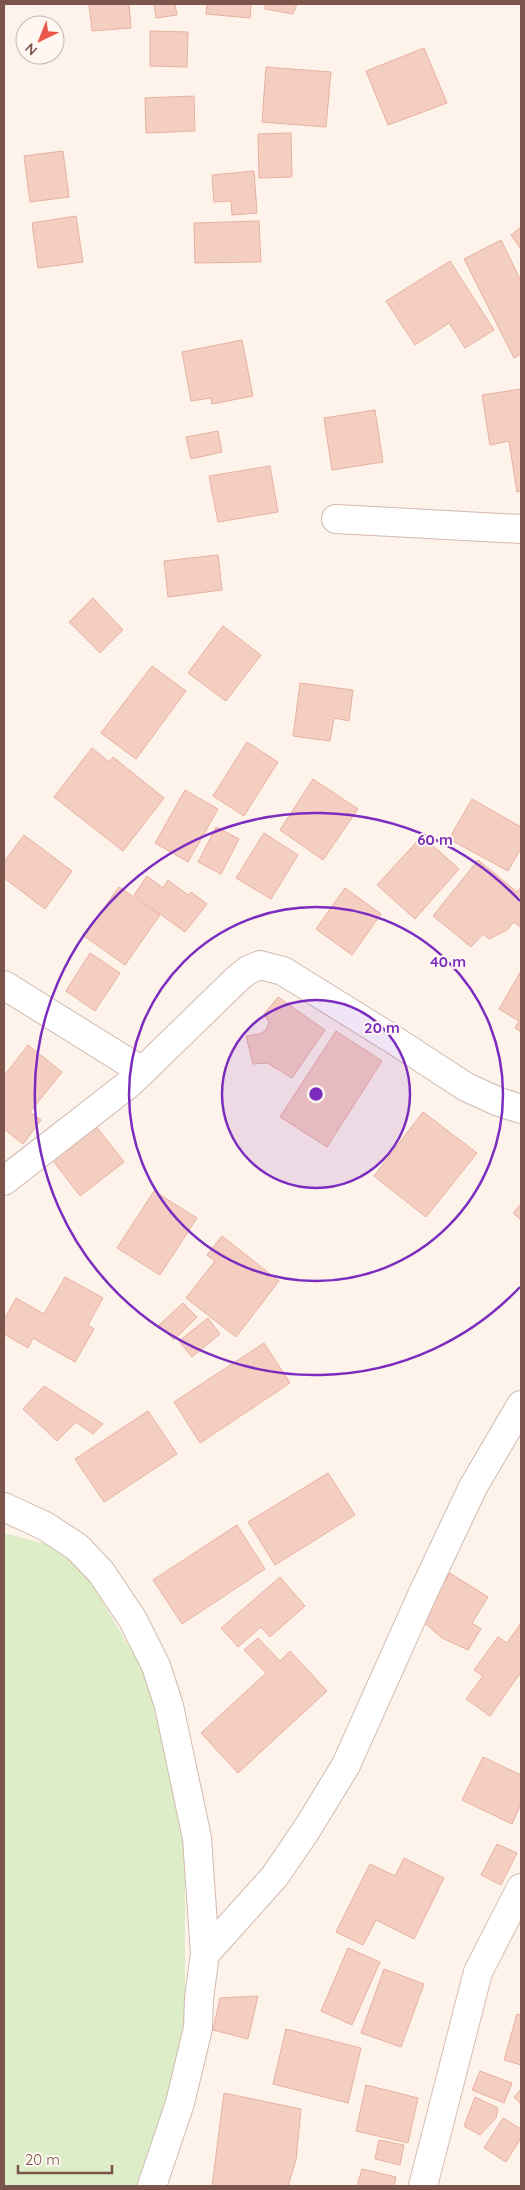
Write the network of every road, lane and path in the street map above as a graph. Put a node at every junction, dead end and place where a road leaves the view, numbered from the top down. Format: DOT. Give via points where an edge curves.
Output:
graph roads {
  1 [pos="336,519"];
  2 [pos="521,530"];
  3 [pos="4,985"];
  4 [pos="142,1071"];
  5 [pos="521,1109"];
  6 [pos="4,1181"];
  7 [pos="521,1405"];
  8 [pos="4,1507"];
  9 [pos="521,1888"];
  10 [pos="205,1954"];
  11 [pos="152,2186"];
  12 [pos="423,2186"];
  1 -- 2 [label="street"];
  3 -- 4 [label="street"];
  4 -- 5 [label="street" via="248,970 260,965 283,971 466,1087"];
  4 -- 6 [label="street"];
  7 -- 10 [label="street" via="473,1487 346,1764 275,1876"];
  8 -- 10 [label="street" via="45,1526 83,1553 101,1572 133,1620 156,1666 169,1706 197,1838"];
  9 -- 12 [label="street" via="478,1972"];
  10 -- 11 [label="street" via="198,2028 180,2102"];
}
